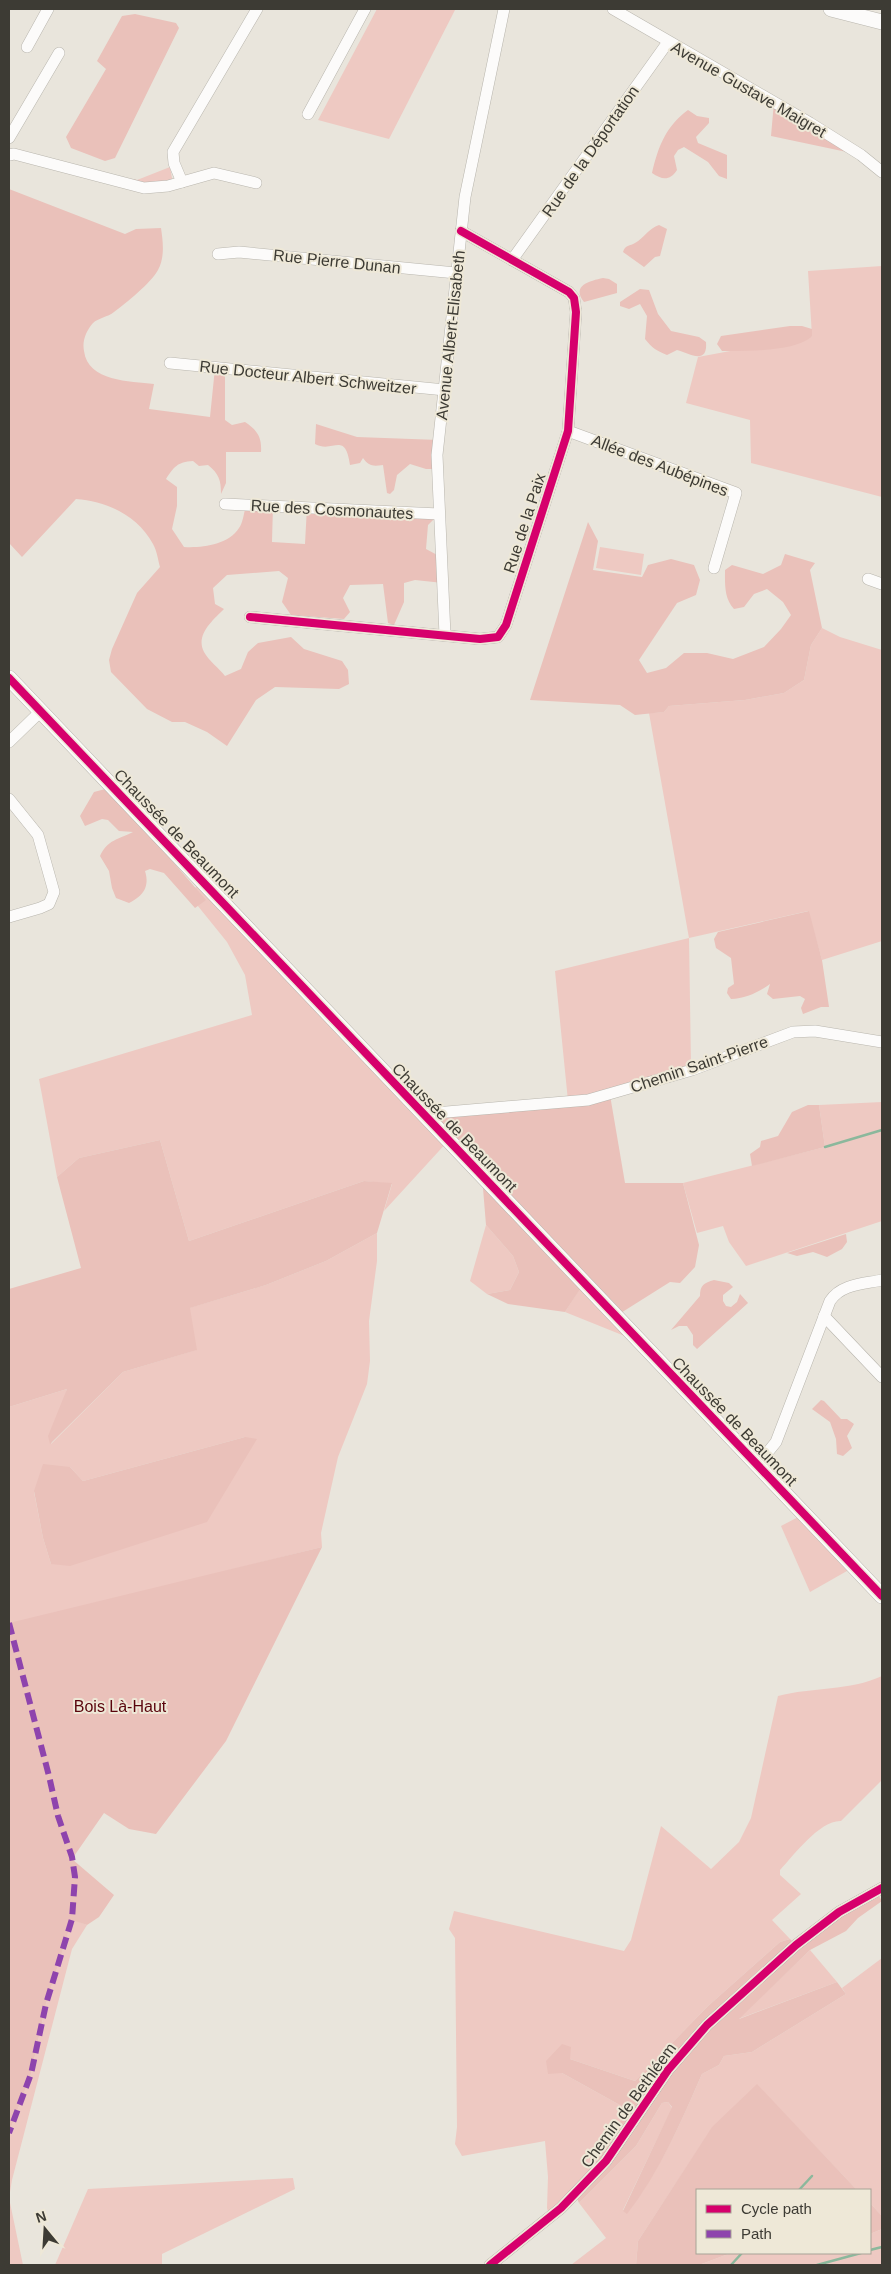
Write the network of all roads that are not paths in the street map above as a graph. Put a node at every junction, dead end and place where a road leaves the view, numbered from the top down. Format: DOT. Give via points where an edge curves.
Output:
graph roads {
  1 [pos="48,9"];
  2 [pos="257,9"];
  3 [pos="365,9"];
  4 [pos="504,9"];
  5 [pos="613,9"];
  6 [pos="831,9"];
  7 [pos="882,22"];
  8 [pos="668,42"];
  9 [pos="27,47"];
  10 [pos="59,52"];
  11 [pos="308,114"];
  12 [pos="9,138"];
  13 [pos="9,155"];
  14 [pos="882,172"];
  15 [pos="182,182"];
  16 [pos="256,183"];
  17 [pos="461,231"];
  18 [pos="218,254"];
  19 [pos="512,260"];
  20 [pos="456,273"];
  21 [pos="170,363"];
  22 [pos="445,390"];
  23 [pos="568,431"];
  24 [pos="225,504"];
  25 [pos="439,514"];
  26 [pos="714,568"];
  27 [pos="868,579"];
  28 [pos="882,584"];
  29 [pos="250,617"];
  30 [pos="445,636"];
  31 [pos="9,678"];
  32 [pos="41,711"];
  33 [pos="9,742"];
  34 [pos="9,799"];
  35 [pos="9,917"];
  36 [pos="882,1042"];
  37 [pos="426,1116"];
  38 [pos="882,1280"];
  39 [pos="824,1316"];
  40 [pos="882,1376"];
  41 [pos="756,1464"];
  42 [pos="882,1596"];
  43 [pos="882,1888"];
  44 [pos="490,2265"];
  1 -- 9 [label="street"];
  2 -- 15 [label="street" via="174,152 174,162"];
  3 -- 11 [label="street"];
  4 -- 17 [label="street, Avenue Albert-Elisabeth" via="465,197"];
  5 -- 8 [label="street, Avenue Gustave Maigret"];
  6 -- 7 [label="main road"];
  8 -- 14 [label="street, Avenue Gustave Maigret" via="810,123"];
  8 -- 19 [label="street, Rue de la Déportation"];
  10 -- 12 [label="street"];
  13 -- 15 [label="street" via="50,162 144,188"];
  15 -- 16 [label="street" via="214,172"];
  17 -- 19 [label="street, Rue de la Paix"];
  17 -- 20 [label="street, Avenue Albert-Elisabeth"];
  18 -- 20 [label="street, Rue Pierre Dunan" via="239,252"];
  19 -- 23 [label="street, Rue de la Paix" via="569,292 574,298 576,312"];
  20 -- 22 [label="street, Avenue Albert-Elisabeth"];
  21 -- 22 [label="street, Rue Docteur Albert Schweitzer"];
  22 -- 25 [label="street, Avenue Albert-Elisabeth" via="437,455"];
  23 -- 26 [label="street, Allée des Aubépines" via="736,493"];
  23 -- 30 [label="street, Rue de la Paix" via="506,625 498,637"];
  24 -- 25 [label="street, Rue des Cosmonautes"];
  25 -- 30 [label="street, Avenue Albert-Elisabeth"];
  27 -- 28 [label="street"];
  29 -- 30 [label="street, Rue de la Paix"];
  31 -- 32 [label="main road, Chaussée de Beaumont"];
  32 -- 33 [label="street"];
  32 -- 37 [label="main road, Chaussée de Beaumont"];
  34 -- 35 [label="street" via="38,836 54,892 49,904"];
  36 -- 37 [label="street, Chemin Saint-Pierre" via="815,1031 793,1032 692,1070 588,1100"];
  37 -- 41 [label="main road, Chaussée de Beaumont"];
  38 -- 39 [label="street" via="840,1290 830,1301"];
  39 -- 40 [label="street"];
  39 -- 41 [label="street" via="776,1442"];
  41 -- 42 [label="main road, Chaussée de Beaumont"];
  43 -- 44 [label="street, Chemin de Bethléem" via="839,1912 707,2025 668,2070 606,2162 561,2208"];
}
